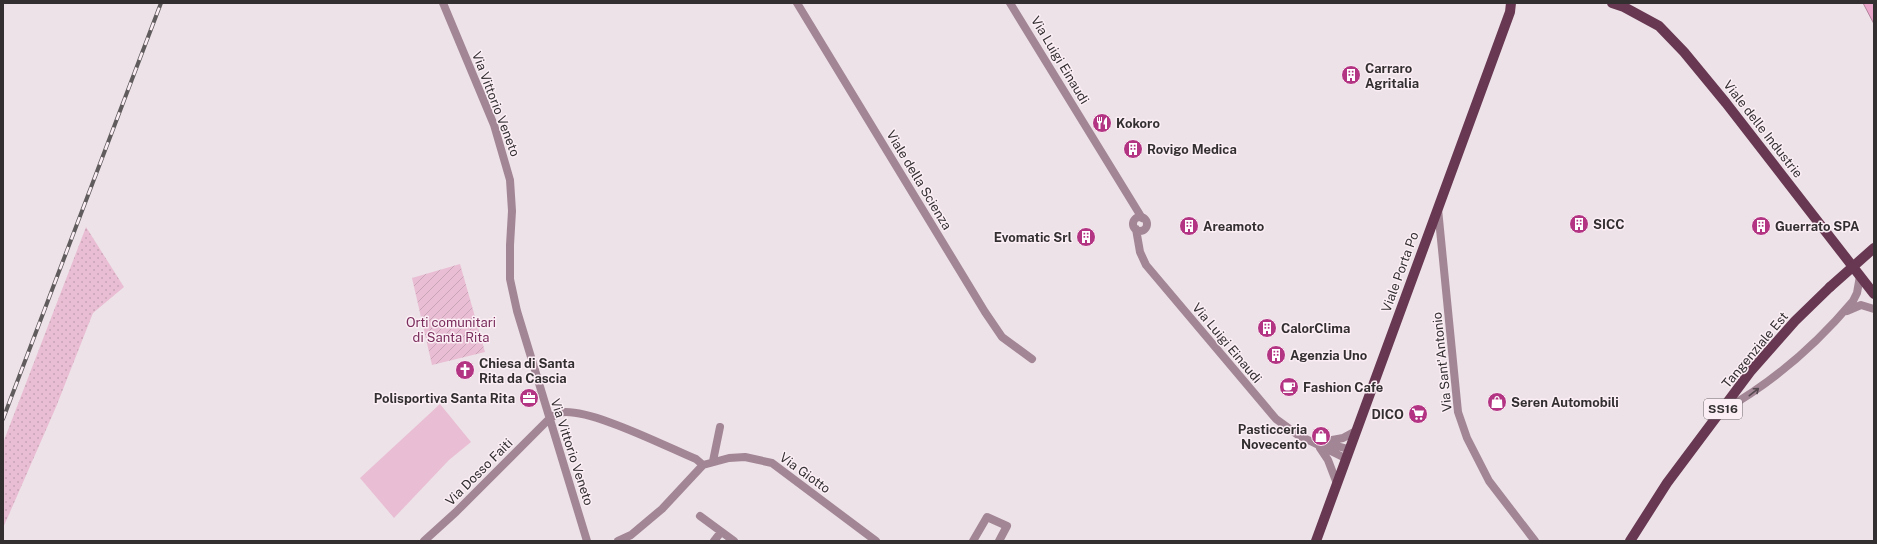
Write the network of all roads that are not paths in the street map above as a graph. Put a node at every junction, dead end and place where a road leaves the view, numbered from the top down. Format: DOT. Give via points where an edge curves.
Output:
graph roads {
  1 [pos="443,3"];
  2 [pos="797,3"];
  3 [pos="1010,3"];
  4 [pos="1516,3"];
  5 [pos="1612,3"];
  6 [pos="1510,7"];
  7 [pos="1438,207"];
  8 [pos="1874,248"];
  9 [pos="1860,276"];
  10 [pos="1872,291"];
  11 [pos="1874,309"];
  12 [pos="1839,318"];
  13 [pos="1032,359"];
  14 [pos="1720,412"];
  15 [pos="550,418"];
  16 [pos="720,427"];
  17 [pos="1354,432"];
  18 [pos="1316,442"];
  19 [pos="1346,454"];
  20 [pos="713,461"];
  21 [pos="703,465"];
  22 [pos="1336,481"];
  23 [pos="700,516"];
  24 [pos="721,532"];
  25 [pos="424,541"];
  26 [pos="587,541"];
  27 [pos="618,541"];
  28 [pos="714,541"];
  29 [pos="734,541"];
  30 [pos="875,541"];
  31 [pos="973,541"];
  32 [pos="999,541"];
  33 [pos="1316,541"];
  34 [pos="1535,541"];
  35 [pos="1630,541"];
  1 -- 15 [label="street, Via Vittorio Veneto" via="494,125 505,159 510,180 512,211 510,279 517,313"];
  2 -- 13 [label="street, Viale della Scienza" via="985,312 1002,337"];
  3 -- 18 [label="street, Via Luigi Einaudi" via="1139,216 1133,223 1140,229 1140,252 1150,269 1276,419 1298,435"];
  4 -- 6 [label="main road, Viale Porta Po"];
  5 -- 9 [label="main road, Viale delle Industrie" via="1649,19 1666,32 1726,103"];
  6 -- 7 [label="main road, Viale Porta Po"];
  7 -- 17 [label="main road, Viale Porta Po"];
  7 -- 34 [label="street, Via Sant'Antonio" via="1458,412 1467,438 1489,481"];
  8 -- 14 [label="main road, Tangenziale Est / SS16, bridge" via="1795,321 1754,367"];
  9 -- 10 [label="main road, Viale delle Industrie"];
  9 -- 12 [label="street" via="1857,294"];
  11 -- 12 [label="street" via="1861,305"];
  14 -- 12 [label="street, one-way" via="1746,398 1801,355"];
  14 -- 35 [label="main road, Tangenziale Est / SS16" via="1667,483"];
  15 -- 21 [label="street" via="559,413 607,420"];
  15 -- 25 [label="street, Via Dosso Faiti"];
  15 -- 26 [label="street, Via Vittorio Veneto"];
  16 -- 20 [label="street"];
  17 -- 18 [label="street" via="1343,438"];
  17 -- 19 [label="main road, Viale Porta Po"];
  18 -- 19 [label="street, Via Luigi Einaudi" via="1331,443"];
  18 -- 22 [label="street" via="1328,460"];
  19 -- 22 [label="main road, Viale Porta Po"];
  20 -- 21 [label="street, Via Giotto"];
  20 -- 30 [label="street, Via Giotto" via="745,457 772,463"];
  21 -- 27 [label="street, Via Giotto" via="662,509 631,535"];
  22 -- 33 [label="main road, Viale Porta Po"];
  23 -- 24 [label="street"];
  24 -- 28 [label="street"];
  24 -- 29 [label="street"];
  31 -- 32 [label="street" via="987,517 1007,526"];
}
